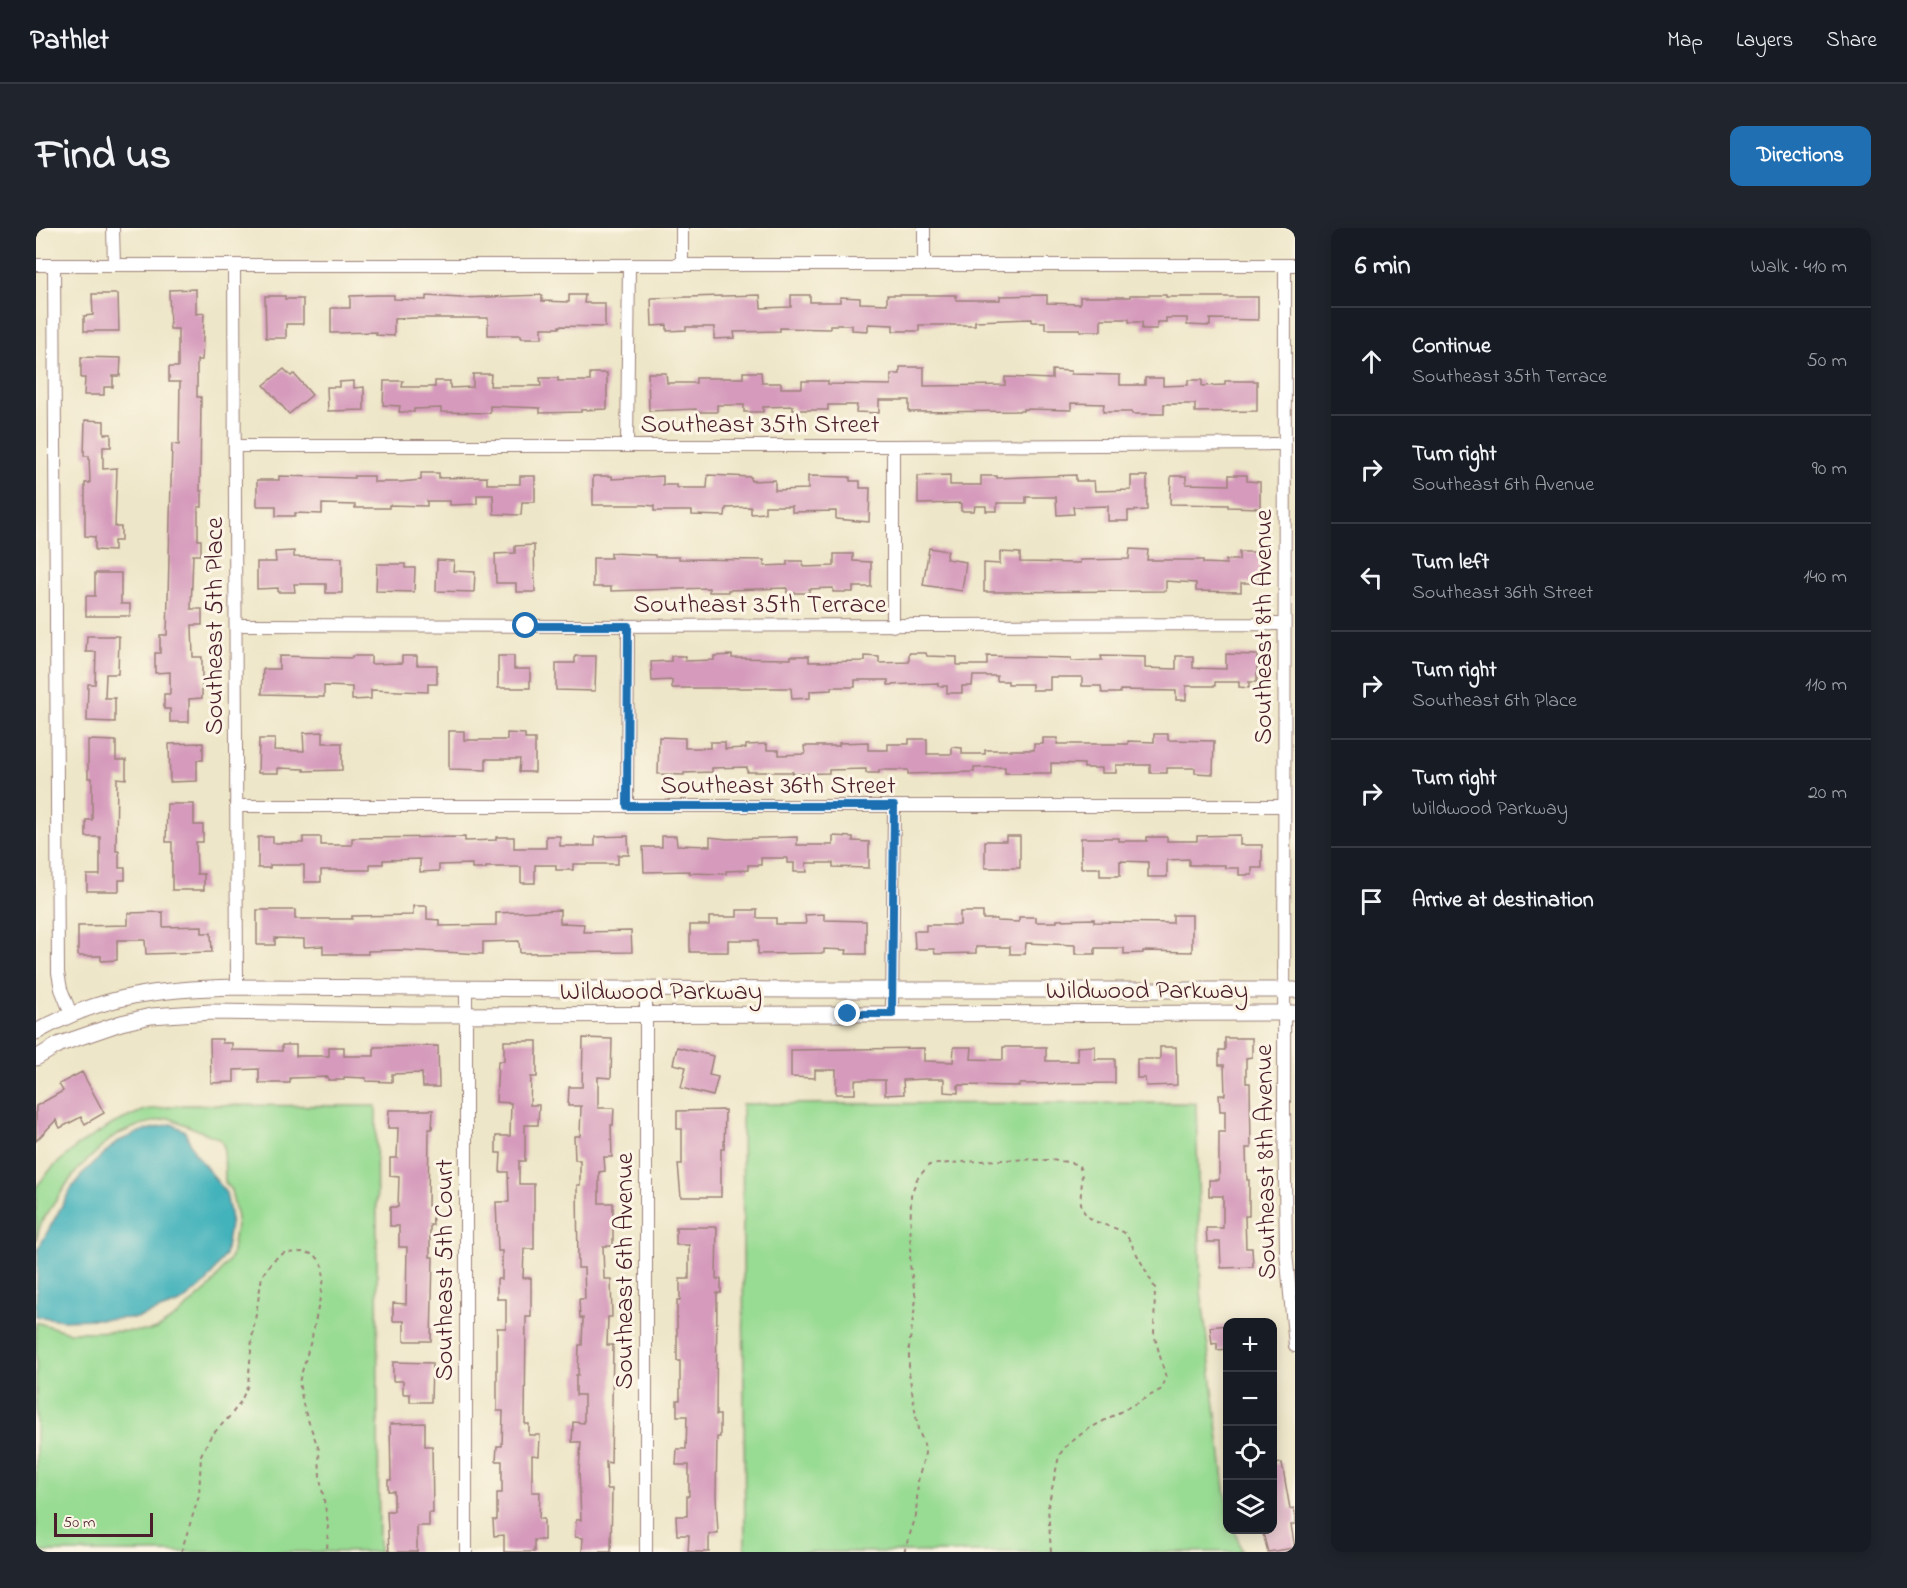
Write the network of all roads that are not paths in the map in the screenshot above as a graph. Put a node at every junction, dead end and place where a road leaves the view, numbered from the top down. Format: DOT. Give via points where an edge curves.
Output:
graph roads {
  1 [pos="113,228"];
  2 [pos="682,228"];
  3 [pos="924,228"];
  4 [pos="36,265"];
  5 [pos="54,265"];
  6 [pos="114,265"];
  7 [pos="234,265"];
  8 [pos="629,265"];
  9 [pos="682,265"];
  10 [pos="924,265"];
  11 [pos="1290,265"];
  12 [pos="1284,444"];
  13 [pos="627,445"];
  14 [pos="235,446"];
  15 [pos="893,446"];
  16 [pos="1284,624"];
  17 [pos="236,625"];
  18 [pos="628,626"];
  19 [pos="893,626"];
  20 [pos="236,806"];
  21 [pos="627,806"];
  22 [pos="894,806"];
  23 [pos="1284,806"];
  24 [pos="237,987"];
  25 [pos="466,989"];
  26 [pos="646,990"];
  27 [pos="892,990"];
  28 [pos="1289,990"];
  29 [pos="71,1014"];
  30 [pos="466,1014"];
  31 [pos="646,1014"];
  32 [pos="892,1014"];
  33 [pos="1290,1014"];
  34 [pos="36,1032"];
  35 [pos="36,1059"];
  36 [pos="1295,1346"];
  37 [pos="465,1552"];
  38 [pos="646,1552"];
  1 -- 6 [label="street"];
  2 -- 9 [label="street"];
  3 -- 10 [label="street"];
  4 -- 5 [label="street"];
  5 -- 6 [label="street"];
  5 -- 29 [label="street" via="58,973"];
  6 -- 7 [label="street"];
  7 -- 8 [label="street"];
  7 -- 14 [label="street, Southeast 5th Place"];
  8 -- 9 [label="street"];
  8 -- 13 [label="street"];
  9 -- 10 [label="street"];
  10 -- 11 [label="street"];
  11 -- 12 [label="street, Southeast 8th Avenue"];
  12 -- 15 [label="street, Southeast 35th Street"];
  12 -- 16 [label="street, Southeast 8th Avenue"];
  13 -- 14 [label="street, Southeast 35th Street"];
  13 -- 15 [label="street, Southeast 35th Street"];
  14 -- 17 [label="street, Southeast 5th Place"];
  15 -- 19 [label="street"];
  16 -- 19 [label="street, Southeast 35th Terrace"];
  16 -- 23 [label="street, Southeast 8th Avenue"];
  17 -- 18 [label="street, Southeast 35th Terrace"];
  17 -- 20 [label="street, Southeast 5th Place"];
  18 -- 19 [label="street, Southeast 35th Terrace"];
  18 -- 21 [label="street"];
  20 -- 21 [label="street, Southeast 36th Street"];
  20 -- 24 [label="street, Southeast 5th Place"];
  21 -- 22 [label="street, Southeast 36th Street"];
  22 -- 23 [label="street, Southeast 36th Street"];
  22 -- 27 [label="street"];
  23 -- 28 [label="street, Southeast 8th Avenue"];
  24 -- 25 [label="street, Wildwood Parkway"];
  24 -- 29 [label="street, Wildwood Parkway" via="139,994"];
  25 -- 26 [label="street, Wildwood Parkway"];
  25 -- 30 [label="street, Southeast 5th Court"];
  26 -- 27 [label="street, Wildwood Parkway"];
  26 -- 31 [label="street, Southeast 6th Avenue"];
  27 -- 28 [label="street, Wildwood Parkway"];
  27 -- 32 [label="street"];
  28 -- 33 [label="street, Southeast 8th Avenue"];
  29 -- 34 [label="street, Wildwood Parkway"];
  30 -- 31 [label="street, Wildwood Parkway"];
  30 -- 35 [label="street, Wildwood Parkway" via="151,1016 92,1031"];
  30 -- 37 [label="street, Southeast 5th Court"];
  31 -- 32 [label="street, Wildwood Parkway"];
  31 -- 38 [label="street, Southeast 6th Avenue"];
  32 -- 33 [label="street, Wildwood Parkway"];
  33 -- 36 [label="street, Southeast 8th Avenue" via="1286,1251"];
}
